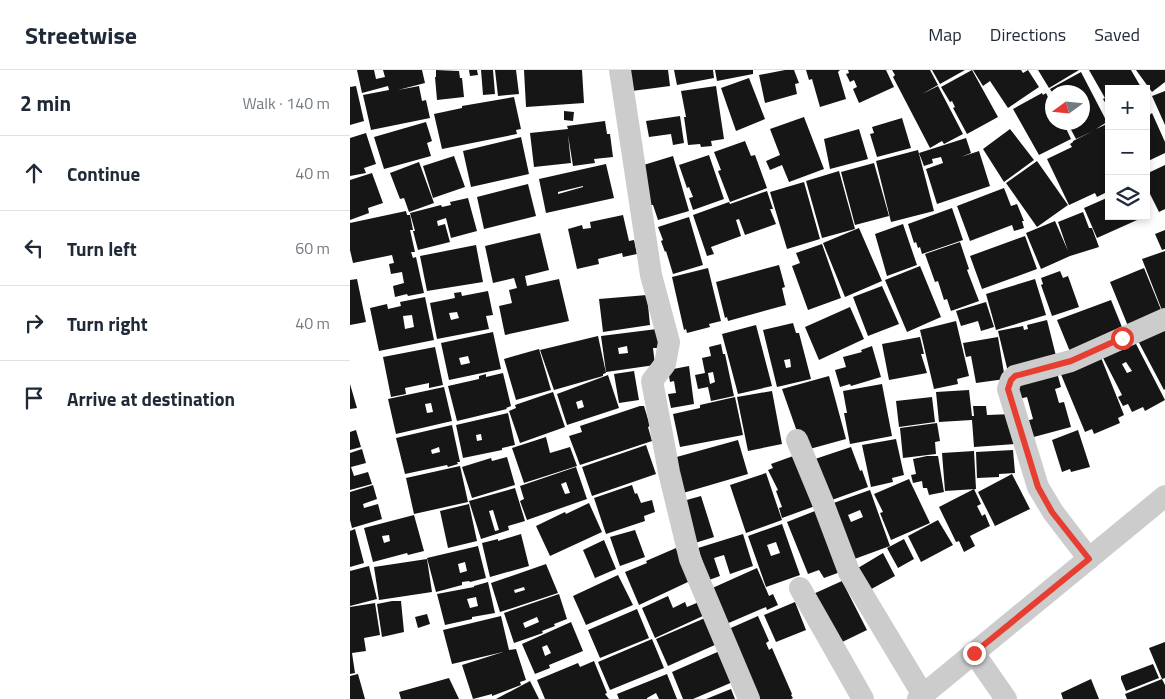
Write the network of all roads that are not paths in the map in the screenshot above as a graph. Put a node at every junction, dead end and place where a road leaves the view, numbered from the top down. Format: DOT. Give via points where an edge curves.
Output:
graph roads {
  1 [pos="620,70"];
  2 [pos="1165,319"];
  3 [pos="797,440"];
  4 [pos="1165,496"];
  5 [pos="1089,559"];
  6 [pos="800,588"];
  7 [pos="974,653"];
  8 [pos="921,697"];
  9 [pos="749,699"];
  10 [pos="863,699"];
  11 [pos="1006,699"];
  1 -- 9 [label="street" via="651,274 669,342 665,364 652,381 669,472 690,559"];
  2 -- 5 [label="street" via="1071,361 1015,376 1008,389 1038,487 1052,512"];
  3 -- 8 [label="street" via="849,572"];
  4 -- 5 [label="street"];
  5 -- 7 [label="street"];
  6 -- 10 [label="street"];
  7 -- 8 [label="street"];
  7 -- 11 [label="street"];
}
